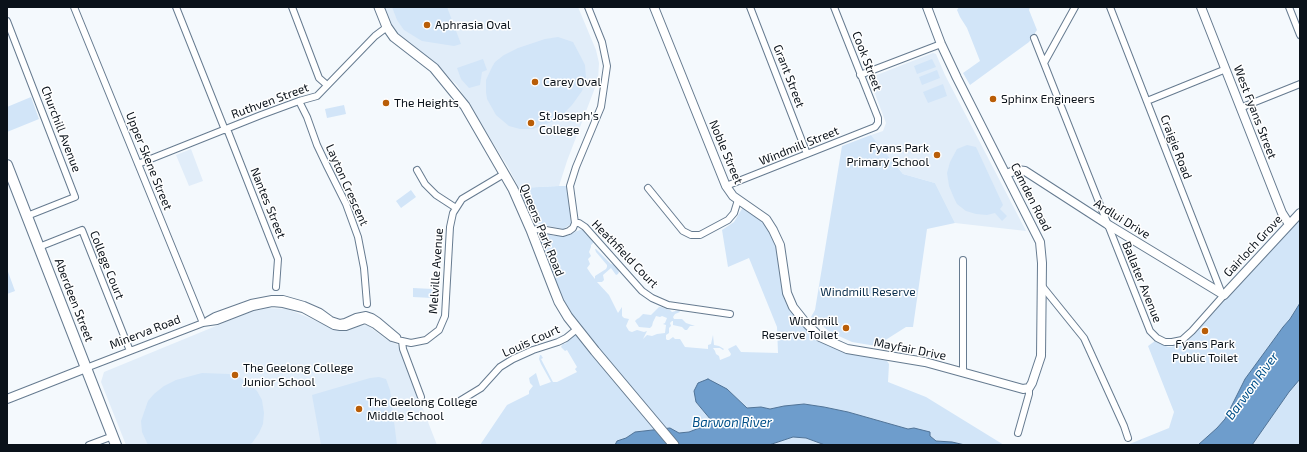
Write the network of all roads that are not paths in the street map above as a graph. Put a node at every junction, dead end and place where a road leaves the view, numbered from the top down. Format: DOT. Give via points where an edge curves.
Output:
graph roads {
  1 [pos="74,7"];
  2 [pos="176,7"];
  3 [pos="292,7"];
  4 [pos="379,7"];
  5 [pos="588,7"];
  6 [pos="654,7"];
  7 [pos="750,7"];
  8 [pos="834,7"];
  9 [pos="927,7"];
  10 [pos="1075,7"];
  11 [pos="1110,7"];
  12 [pos="1201,7"];
  13 [pos="1289,7"];
  14 [pos="7,21"];
  15 [pos="387,27"];
  16 [pos="1300,35"];
  17 [pos="1034,38"];
  18 [pos="941,44"];
  19 [pos="1044,63"];
  20 [pos="1226,69"];
  21 [pos="860,74"];
  22 [pos="1300,84"];
  23 [pos="327,85"];
  24 [pos="299,101"];
  25 [pos="1147,101"];
  26 [pos="1240,108"];
  27 [pos="878,123"];
  28 [pos="226,129"];
  29 [pos="807,154"];
  30 [pos="138,164"];
  31 [pos="7,165"];
  32 [pos="417,170"];
  33 [pos="504,174"];
  34 [pos="1006,174"];
  35 [pos="726,186"];
  36 [pos="648,188"];
  37 [pos="738,200"];
  38 [pos="456,208"];
  39 [pos="1300,213"];
  40 [pos="27,216"];
  41 [pos="575,223"];
  42 [pos="1107,224"];
  43 [pos="1289,224"];
  44 [pos="531,230"];
  45 [pos="39,247"];
  46 [pos="963,260"];
  47 [pos="1042,286"];
  48 [pos="276,287"];
  49 [pos="1223,295"];
  50 [pos="367,304"];
  51 [pos="798,313"];
  52 [pos="730,314"];
  53 [pos="203,323"];
  54 [pos="577,330"];
  55 [pos="402,341"];
  56 [pos="130,351"];
  57 [pos="86,368"];
  58 [pos="963,373"];
  59 [pos="1028,388"];
  60 [pos="421,397"];
  61 [pos="7,400"];
  62 [pos="458,402"];
  63 [pos="1018,433"];
  64 [pos="1128,438"];
  65 [pos="114,440"];
  66 [pos="89,445"];
  67 [pos="674,445"];
  1 -- 30 [label="street, Upper Skene Street"];
  2 -- 28 [label="street, Nantes Street"];
  3 -- 23 [label="street" via="319,78"];
  4 -- 15 [label="main road, Queens Park Road"];
  5 -- 41 [label="street" via="602,42 606,66 601,107 570,186"];
  6 -- 35 [label="street, Noble Street"];
  7 -- 29 [label="street, Grant Street"];
  8 -- 21 [label="street, Cook Street"];
  9 -- 18 [label="street, Camden Road"];
  10 -- 19 [label="street"];
  11 -- 25 [label="street, Craigie Road"];
  12 -- 20 [label="street, West Fyans Street"];
  13 -- 16 [label="street"];
  14 -- 40 [label="street, Churchill Avenue" via="75,197"];
  15 -- 23 [label="street, Ruthven Street"];
  15 -- 33 [label="main road, Queens Park Road" via="394,37 434,68 465,106"];
  17 -- 19 [label="street, Ballater Avenue"];
  18 -- 21 [label="street"];
  18 -- 34 [label="street, Camden Road"];
  19 -- 42 [label="street, Ballater Avenue"];
  20 -- 25 [label="street"];
  20 -- 26 [label="street, West Fyans Street"];
  21 -- 27 [label="street, Cook Street"];
  22 -- 26 [label="street"];
  23 -- 24 [label="street, Ruthven Street" via="317,96"];
  24 -- 28 [label="street, Ruthven Street"];
  24 -- 50 [label="street, Layton Crescent" via="346,204 358,237"];
  25 -- 49 [label="street, Craigie Road"];
  26 -- 43 [label="street, West Fyans Street" via="1282,213"];
  27 -- 29 [label="street, Windmill Street" via="875,127"];
  28 -- 30 [label="street, Ruthven Street"];
  28 -- 48 [label="street, Nantes Street" via="278,259"];
  29 -- 35 [label="street, Windmill Street"];
  30 -- 53 [label="street, Upper Skene Street"];
  31 -- 40 [label="main road, Aberdeen Street"];
  32 -- 38 [label="street" via="425,184 436,195"];
  33 -- 38 [label="street, Melville Avenue" via="462,199"];
  33 -- 44 [label="main road, Queens Park Road"];
  34 -- 42 [label="street, Ardlui Drive" via="1017,170 1025,171"];
  34 -- 47 [label="street, Camden Road" via="1040,242"];
  35 -- 37 [label="street, Noble Street"];
  36 -- 37 [label="street" via="676,223 691,235 700,236 728,220 734,213"];
  37 -- 51 [label="street, Noble Street" via="766,220 779,240 787,293"];
  38 -- 55 [label="street, Melville Avenue" via="450,227 445,316 442,324 439,330 426,340 411,343"];
  39 -- 43 [label="street, Gairloch Grove"];
  40 -- 45 [label="main road, Aberdeen Street"];
  41 -- 44 [label="street" via="574,228 563,233"];
  41 -- 52 [label="street, Heathfield Court" via="585,227 642,291 652,298 668,305"];
  42 -- 49 [label="street, Ardlui Drive"];
  42 -- 49 [label="street, Ballater Avenue" via="1147,325 1156,338 1170,342 1184,338"];
  43 -- 49 [label="street, Gairloch Grove"];
  44 -- 54 [label="main road, Queens Park Road" via="559,302"];
  45 -- 56 [label="street, College Court" via="82,230"];
  45 -- 57 [label="main road, Aberdeen Street"];
  46 -- 58 [label="street"];
  47 -- 59 [label="street, Camden Road" via="1041,356"];
  47 -- 64 [label="street" via="1084,338"];
  51 -- 58 [label="street, Mayfair Drive" via="820,336 847,349 925,362"];
  53 -- 55 [label="street, Minerva Road" via="251,303 283,299 304,304 340,323 356,317 378,321"];
  53 -- 56 [label="street, Minerva Road"];
  54 -- 62 [label="street, Louis Court" via="558,342 513,359 500,367 481,388"];
  54 -- 67 [label="main road, Queens Park Road"];
  55 -- 60 [label="street"];
  56 -- 57 [label="street, Minerva Road"];
  57 -- 61 [label="street, Minerva Road"];
  57 -- 65 [label="main road, Aberdeen Street"];
  58 -- 59 [label="street, Mayfair Drive" via="1023,389"];
  59 -- 63 [label="street" via="1029,394"];
  65 -- 66 [label="street"];
}
